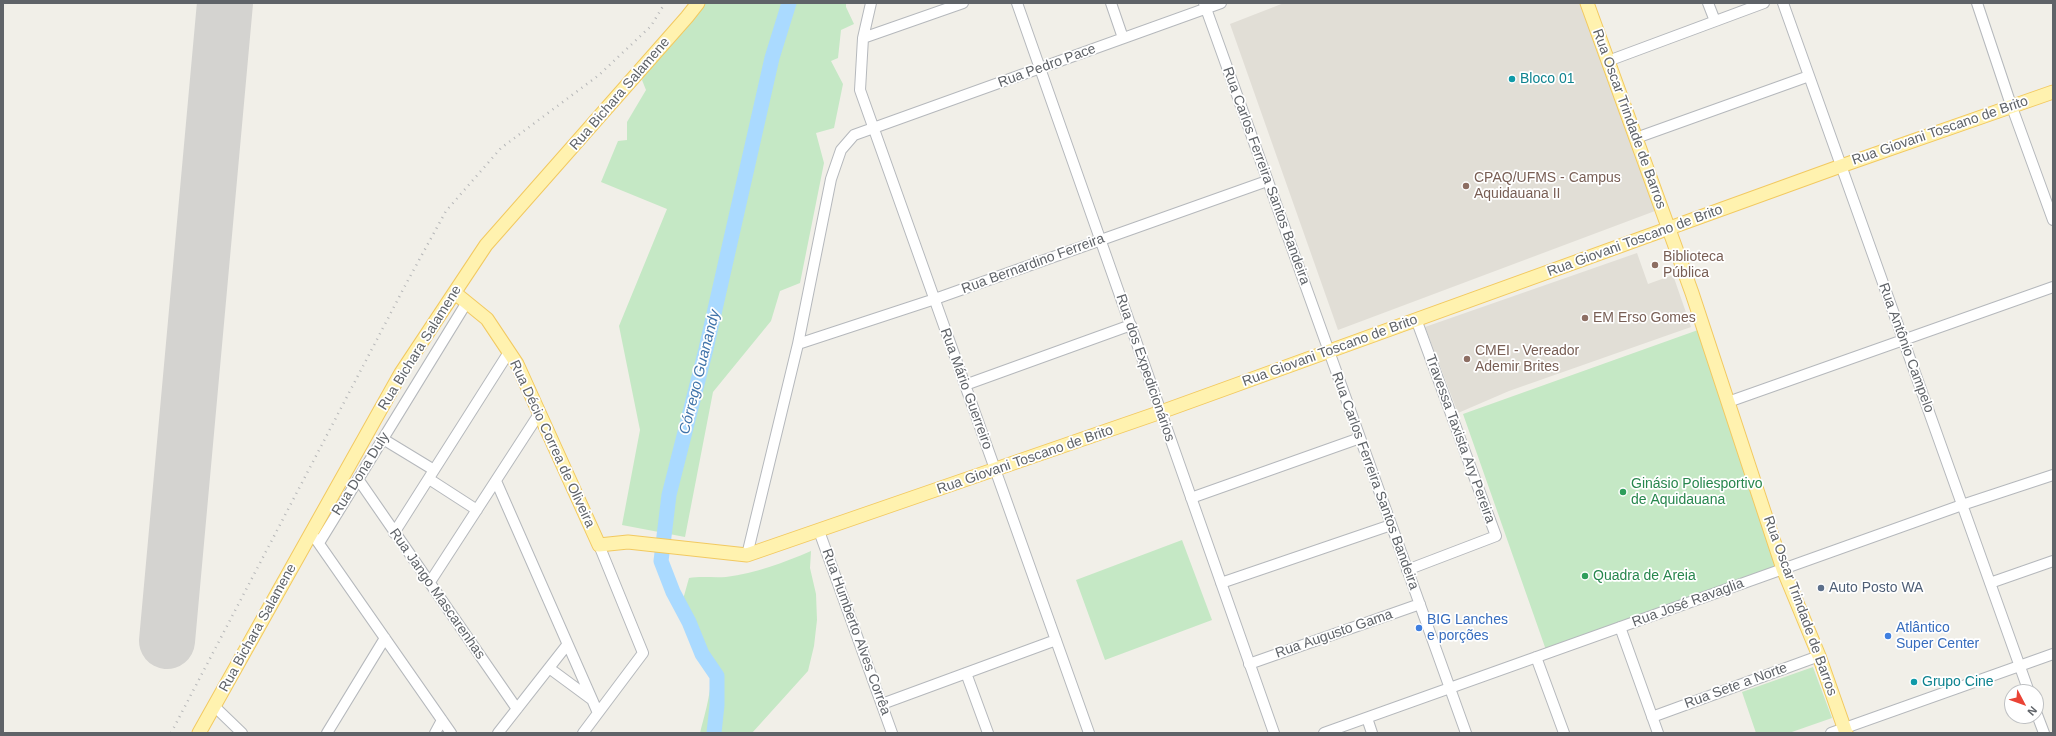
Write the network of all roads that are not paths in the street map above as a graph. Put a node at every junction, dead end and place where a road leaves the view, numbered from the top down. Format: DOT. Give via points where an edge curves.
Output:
graph roads {
  1 [pos="698,3"];
  2 [pos="871,3"];
  3 [pos="963,3"];
  4 [pos="1017,3"];
  5 [pos="1111,3"];
  6 [pos="1221,3"];
  7 [pos="1587,3"];
  8 [pos="1708,3"];
  9 [pos="1764,3"];
  10 [pos="1783,3"];
  11 [pos="1977,3"];
  12 [pos="1205,6"];
  13 [pos="1715,21"];
  14 [pos="863,38"];
  15 [pos="1123,38"];
  16 [pos="1608,61"];
  17 [pos="1040,68"];
  18 [pos="1809,76"];
  19 [pos="2053,92"];
  20 [pos="2012,106"];
  21 [pos="874,128"];
  22 [pos="1636,138"];
  23 [pos="1841,166"];
  24 [pos="1267,181"];
  25 [pos="2053,220"];
  26 [pos="1669,230"];
  27 [pos="1101,240"];
  28 [pos="2053,287"];
  29 [pos="455,293"];
  30 [pos="935,300"];
  31 [pos="466,302"];
  32 [pos="1416,319"];
  33 [pos="1130,325"];
  34 [pos="1903,340"];
  35 [pos="798,344"];
  36 [pos="1328,351"];
  37 [pos="509,352"];
  38 [pos="965,385"];
  39 [pos="1728,402"];
  40 [pos="1161,412"];
  41 [pos="539,414"];
  42 [pos="1360,438"];
  43 [pos="383,439"];
  44 [pos="996,471"];
  45 [pos="432,474"];
  46 [pos="2053,475"];
  47 [pos="358,479"];
  48 [pos="496,481"];
  49 [pos="1191,498"];
  50 [pos="1962,505"];
  51 [pos="477,510"];
  52 [pos="1391,525"];
  53 [pos="819,531"];
  54 [pos="394,533"];
  55 [pos="315,538"];
  56 [pos="598,545"];
  57 [pos="747,555"];
  58 [pos="2053,561"];
  59 [pos="1783,569"];
  60 [pos="1407,570"];
  61 [pos="430,582"];
  62 [pos="1990,583"];
  63 [pos="1221,584"];
  64 [pos="1420,604"];
  65 [pos="1620,627"];
  66 [pos="385,638"];
  67 [pos="1056,640"];
  68 [pos="567,645"];
  69 [pos="2053,654"];
  70 [pos="1819,656"];
  71 [pos="1536,657"];
  72 [pos="1249,664"];
  73 [pos="2020,666"];
  74 [pos="549,668"];
  75 [pos="966,673"];
  76 [pos="2026,684"];
  77 [pos="1450,688"];
  78 [pos="592,700"];
  79 [pos="882,704"];
  80 [pos="214,706"];
  81 [pos="517,709"];
  82 [pos="598,713"];
  83 [pos="1652,717"];
  84 [pos="1367,718"];
  85 [pos="442,720"];
  86 [pos="1845,731"];
  87 [pos="199,733"];
  88 [pos="242,733"];
  89 [pos="327,733"];
  90 [pos="435,733"];
  91 [pos="451,733"];
  92 [pos="498,733"];
  93 [pos="583,733"];
  94 [pos="892,733"];
  95 [pos="988,733"];
  96 [pos="1089,733"];
  97 [pos="1274,733"];
  98 [pos="1324,733"];
  99 [pos="1372,733"];
  100 [pos="1466,733"];
  101 [pos="1564,733"];
  102 [pos="1658,733"];
  103 [pos="1831,733"];
  1 -- 29 [label="main road, Rua Bichara Salamene" via="486,245"];
  2 -- 14 [label="street"];
  3 -- 14 [label="street"];
  4 -- 17 [label="street, Rua dos Expedicionários"];
  5 -- 15 [label="street"];
  6 -- 12 [label="street, Rua Pedro Pace"];
  7 -- 16 [label="main road, Rua Oscar Trindade de Barros"];
  8 -- 13 [label="street"];
  9 -- 13 [label="street"];
  10 -- 18 [label="street, Rua Antônio Campelo"];
  11 -- 20 [label="street"];
  12 -- 15 [label="street, Rua Pedro Pace"];
  12 -- 24 [label="street, Rua Carlos Ferreira Santos Bandeira"];
  13 -- 16 [label="street"];
  14 -- 21 [label="street, Rua Mário Guerreiro" via="860,90"];
  15 -- 17 [label="street, Rua Pedro Pace"];
  16 -- 22 [label="main road, Rua Oscar Trindade de Barros"];
  17 -- 21 [label="street, Rua Pedro Pace"];
  17 -- 27 [label="street, Rua dos Expedicionários"];
  18 -- 22 [label="street"];
  18 -- 23 [label="street, Rua Antônio Campelo"];
  19 -- 20 [label="main road, Rua Giovani Toscano de Brito"];
  20 -- 23 [label="main road, Rua Giovani Toscano de Brito"];
  20 -- 25 [label="street"];
  21 -- 30 [label="street, Rua Mário Guerreiro"];
  21 -- 35 [label="street, Rua Pedro Pace" via="854,135 841,150 833,172"];
  22 -- 26 [label="main road, Rua Oscar Trindade de Barros"];
  23 -- 26 [label="main road, Rua Giovani Toscano de Brito"];
  23 -- 34 [label="street, Rua Antônio Campelo"];
  24 -- 27 [label="street, Rua Bernardino Ferreira"];
  24 -- 36 [label="street, Rua Carlos Ferreira Santos Bandeira"];
  26 -- 32 [label="main road, Rua Giovani Toscano de Brito"];
  26 -- 39 [label="main road, Rua Oscar Trindade de Barros"];
  27 -- 30 [label="street, Rua Bernardino Ferreira"];
  27 -- 33 [label="street, Rua dos Expedicionários"];
  28 -- 34 [label="street"];
  29 -- 31 [label="main road, Rua Décio Correa de Oliveira"];
  29 -- 55 [label="main road, Rua Bichara Salamene" via="401,373"];
  30 -- 35 [label="street, Rua Bernardino Ferreira"];
  30 -- 38 [label="street, Rua Mário Guerreiro"];
  31 -- 37 [label="main road, Rua Décio Correa de Oliveira" via="488,319"];
  31 -- 43 [label="street, Rua Dona Duly"];
  32 -- 36 [label="main road, Rua Giovani Toscano de Brito"];
  32 -- 60 [label="street, Travessa Taxista Ary Pereira" via="1496,536"];
  33 -- 38 [label="street"];
  33 -- 40 [label="street, Rua dos Expedicionários"];
  34 -- 39 [label="street"];
  34 -- 50 [label="street, Rua Antônio Campelo"];
  35 -- 57 [label="street, Rua Pedro Pace"];
  36 -- 40 [label="main road, Rua Giovani Toscano de Brito"];
  36 -- 42 [label="street, Rua Carlos Ferreira Santos Bandeira"];
  37 -- 41 [label="main road, Rua Décio Correa de Oliveira"];
  37 -- 45 [label="street"];
  38 -- 44 [label="street, Rua Mário Guerreiro"];
  39 -- 59 [label="main road, Rua Oscar Trindade de Barros"];
  40 -- 44 [label="main road, Rua Giovani Toscano de Brito"];
  40 -- 49 [label="street, Rua dos Expedicionários"];
  41 -- 48 [label="street"];
  41 -- 56 [label="main road, Rua Décio Correa de Oliveira"];
  42 -- 49 [label="street"];
  42 -- 52 [label="street, Rua Carlos Ferreira Santos Bandeira"];
  43 -- 45 [label="street"];
  43 -- 47 [label="street, Rua Dona Duly"];
  44 -- 53 [label="main road, Rua Giovani Toscano de Brito"];
  44 -- 67 [label="street, Rua Mário Guerreiro"];
  45 -- 51 [label="street"];
  45 -- 54 [label="street"];
  46 -- 50 [label="street, Rua José Ravaglia"];
  47 -- 54 [label="street, Rua Jango Mascarenhas"];
  47 -- 55 [label="street, Rua Dona Duly"];
  48 -- 51 [label="street"];
  48 -- 68 [label="street"];
  49 -- 63 [label="street, Rua dos Expedicionários"];
  50 -- 59 [label="street, Rua José Ravaglia"];
  50 -- 62 [label="street, Rua Antônio Campelo"];
  51 -- 61 [label="street"];
  52 -- 60 [label="street, Rua Carlos Ferreira Santos Bandeira"];
  52 -- 63 [label="street"];
  53 -- 57 [label="main road, Rua Giovani Toscano de Brito"];
  53 -- 79 [label="street, Rua Humberto Alves Corrêa"];
  54 -- 61 [label="street, Rua Jango Mascarenhas"];
  55 -- 66 [label="street"];
  55 -- 80 [label="main road, Rua Bichara Salamene"];
  56 -- 57 [label="main road, Rua Giovani Toscano de Brito" via="632,542"];
  56 -- 82 [label="street" via="643,653"];
  58 -- 62 [label="street"];
  59 -- 65 [label="street, Rua José Ravaglia"];
  59 -- 70 [label="main road, Rua Oscar Trindade de Barros"];
  60 -- 64 [label="street, Rua Carlos Ferreira Santos Bandeira"];
  61 -- 81 [label="street, Rua Jango Mascarenhas"];
  62 -- 73 [label="street, Rua Antônio Campelo"];
  63 -- 72 [label="street, Rua dos Expedicionários"];
  64 -- 72 [label="street, Rua Augusto Gama"];
  64 -- 77 [label="street, Rua Carlos Ferreira Santos Bandeira"];
  65 -- 71 [label="street, Rua José Ravaglia"];
  65 -- 83 [label="street"];
  66 -- 85 [label="street"];
  66 -- 89 [label="street"];
  67 -- 75 [label="street"];
  67 -- 96 [label="street, Rua Mário Guerreiro"];
  68 -- 74 [label="street"];
  68 -- 78 [label="street"];
  69 -- 73 [label="street"];
  70 -- 83 [label="street, Rua Sete a Norte"];
  70 -- 86 [label="main road, Rua Oscar Trindade de Barros"];
  71 -- 77 [label="street, Rua José Ravaglia"];
  71 -- 101 [label="street"];
  72 -- 97 [label="street, Rua dos Expedicionários"];
  73 -- 76 [label="street, Rua Antônio Campelo"];
  73 -- 86 [label="street"];
  74 -- 78 [label="street"];
  74 -- 81 [label="street"];
  75 -- 79 [label="street"];
  75 -- 95 [label="street"];
  77 -- 84 [label="street, Rua José Ravaglia"];
  77 -- 100 [label="street, Rua Carlos Ferreira Santos Bandeira"];
  78 -- 82 [label="street"];
  79 -- 94 [label="street, Rua Humberto Alves Corrêa"];
  80 -- 87 [label="main road, Rua Bichara Salamene"];
  80 -- 88 [label="street"];
  81 -- 92 [label="street"];
  82 -- 93 [label="street"];
  83 -- 102 [label="street"];
  84 -- 98 [label="street, Rua José Ravaglia"];
  84 -- 99 [label="street"];
  85 -- 90 [label="street"];
  85 -- 91 [label="street"];
  86 -- 103 [label="street"];
}
